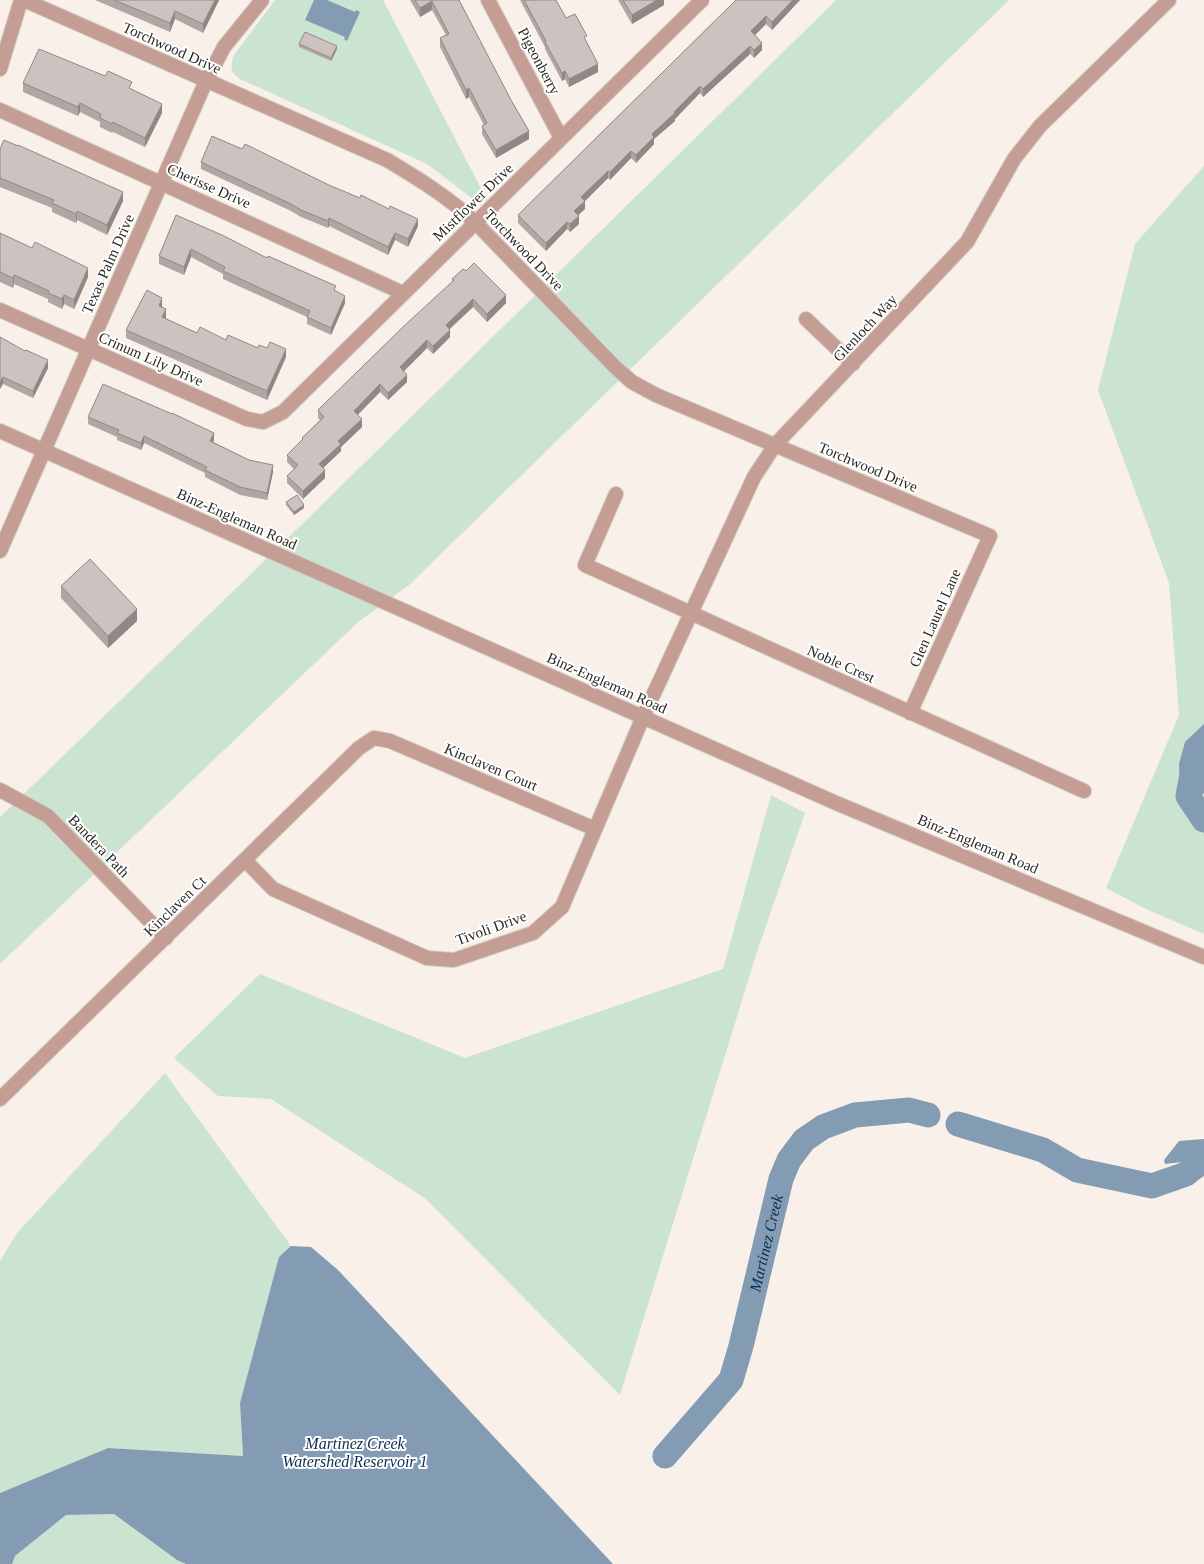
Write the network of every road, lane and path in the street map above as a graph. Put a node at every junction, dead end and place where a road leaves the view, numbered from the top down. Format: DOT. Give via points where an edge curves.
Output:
graph roads {
  1 [pos="23,0"];
  2 [pos="262,0"];
  3 [pos="488,0"];
  4 [pos="1169,0"];
  5 [pos="700,1"];
  6 [pos="0,68"];
  7 [pos="206,81"];
  8 [pos="0,110"];
  9 [pos="562,138"];
  10 [pos="161,183"];
  11 [pos="475,222"];
  12 [pos="403,293"];
  13 [pos="0,310"];
  14 [pos="806,319"];
  15 [pos="88,349"];
  16 [pos="853,364"];
  17 [pos="263,422"];
  18 [pos="0,431"];
  19 [pos="775,445"];
  20 [pos="45,451"];
  21 [pos="616,494"];
  22 [pos="990,536"];
  23 [pos="0,551"];
  24 [pos="691,614"];
  25 [pos="910,713"];
  26 [pos="643,717"];
  27 [pos="374,738"];
  28 [pos="0,790"];
  29 [pos="1084,792"];
  30 [pos="595,829"];
  31 [pos="245,860"];
  32 [pos="166,938"];
  33 [pos="1204,957"];
  34 [pos="0,1099"];
  1 -- 6 [label="street"];
  1 -- 7 [label="street, Torchwood Drive"];
  2 -- 7 [label="street, Texas Palm Drive" via="224,47"];
  3 -- 9 [label="street, Pigeonberry"];
  4 -- 16 [label="street, Glenloch Way" via="1040,126 1014,159 967,242"];
  5 -- 9 [label="street, Mistflower Drive"];
  7 -- 10 [label="street, Texas Palm Drive"];
  7 -- 11 [label="street, Torchwood Drive" via="387,160 427,183"];
  8 -- 10 [label="street, Cherisse Drive"];
  9 -- 11 [label="street, Mistflower Drive"];
  10 -- 12 [label="street, Cherisse Drive"];
  10 -- 15 [label="street, Texas Palm Drive"];
  11 -- 12 [label="street, Mistflower Drive"];
  11 -- 19 [label="street, Torchwood Drive" via="632,382"];
  12 -- 17 [label="street, Mistflower Drive" via="283,412"];
  13 -- 15 [label="street, Crinum Lily Drive"];
  14 -- 16 [label="street"];
  15 -- 17 [label="street, Crinum Lily Drive" via="247,419"];
  15 -- 20 [label="street, Texas Palm Drive"];
  16 -- 19 [label="street, Glenloch Way"];
  18 -- 20 [label="street, Binz-Engleman Road"];
  19 -- 22 [label="street, Torchwood Drive"];
  19 -- 24 [label="street, Glenloch Way" via="754,478"];
  20 -- 23 [label="street, Texas Palm Drive"];
  20 -- 26 [label="street, Binz-Engleman Road"];
  21 -- 24 [label="street, Noble Crest" via="585,565"];
  22 -- 25 [label="street, Glen Laurel Lane"];
  24 -- 25 [label="street, Noble Crest"];
  24 -- 26 [label="street, Glenloch Way"];
  25 -- 29 [label="street, Noble Crest"];
  26 -- 30 [label="street, Tivoli Drive"];
  26 -- 33 [label="street, Binz-Engleman Road" via="836,803"];
  27 -- 30 [label="street, Kinclaven Court" via="390,741"];
  27 -- 31 [label="street, Kinclaven Ct" via="359,748"];
  28 -- 32 [label="street, Bandera Path" via="48,816"];
  30 -- 31 [label="street, Tivoli Drive" via="562,907 533,933 454,960 427,958 273,889"];
  31 -- 32 [label="street, Kinclaven Ct"];
  32 -- 34 [label="street, Kinclaven Ct"];
}
